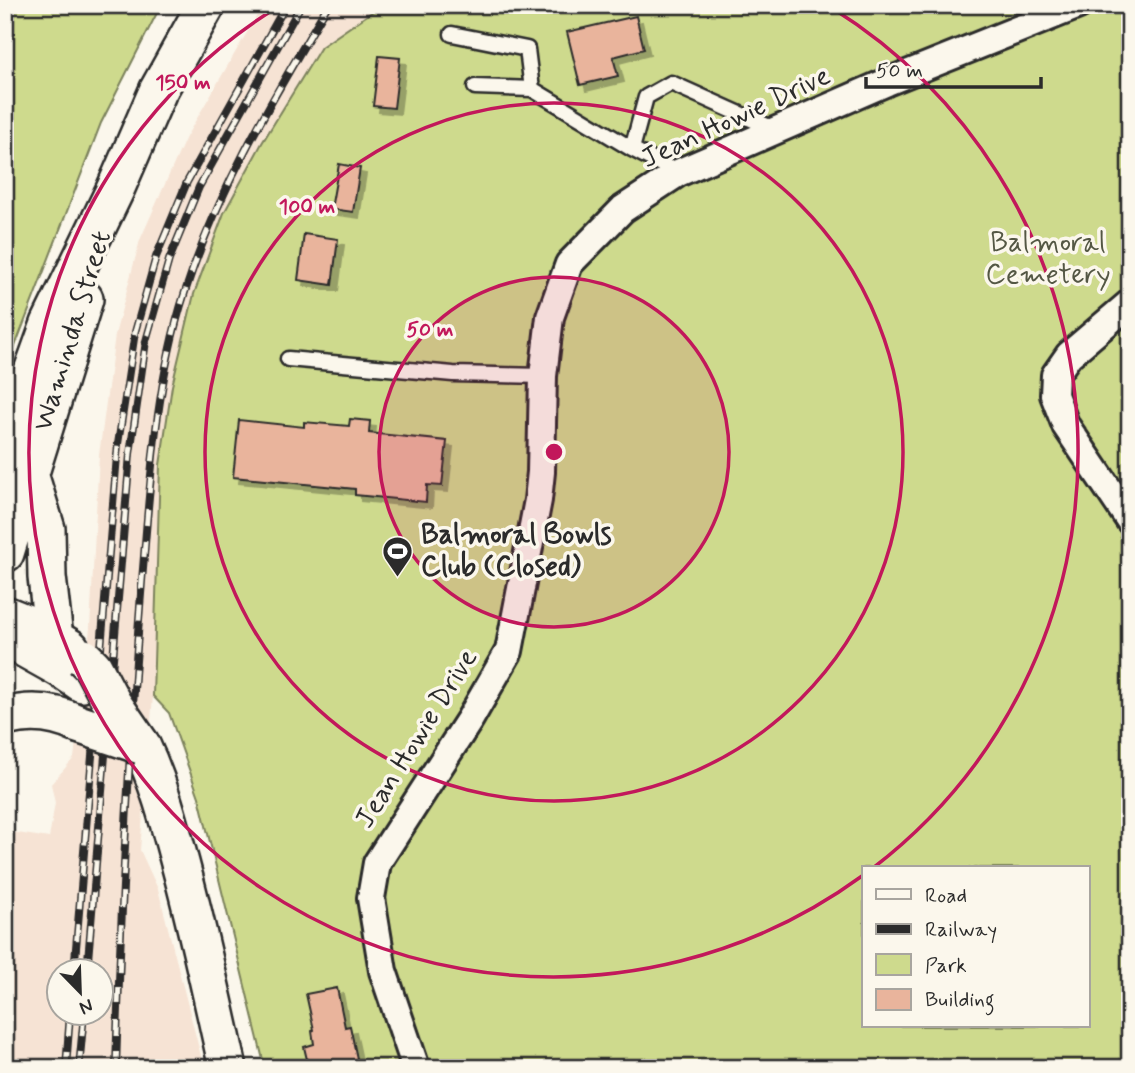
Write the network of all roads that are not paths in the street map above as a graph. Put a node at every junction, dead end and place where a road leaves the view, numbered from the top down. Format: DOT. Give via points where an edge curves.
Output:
graph roads {
  1 [pos="206,5"];
  2 [pos="1079,5"];
  3 [pos="452,34"];
  4 [pos="475,87"];
  5 [pos="532,89"];
  6 [pos="777,131"];
  7 [pos="632,149"];
  8 [pos="678,173"];
  9 [pos="115,190"];
  10 [pos="1130,303"];
  11 [pos="288,359"];
  12 [pos="543,376"];
  13 [pos="13,403"];
  14 [pos="5,449"];
  15 [pos="30,477"];
  16 [pos="1130,521"];
  17 [pos="5,553"];
  18 [pos="5,615"];
  19 [pos="54,638"];
  20 [pos="5,640"];
  21 [pos="83,670"];
  22 [pos="5,718"];
  23 [pos="145,755"];
  24 [pos="228,1068"];
  25 [pos="416,1068"];
  1 -- 9 [label="main road, Waminda Street" via="159,91"];
  2 -- 6 [label="street, Jean Howie Drive"];
  3 -- 5 [label="lane" via="527,49"];
  4 -- 5 [label="lane"];
  5 -- 7 [label="lane"];
  6 -- 7 [label="lane" via="671,83 646,97"];
  6 -- 8 [label="street, Jean Howie Drive"];
  7 -- 8 [label="lane"];
  8 -- 12 [label="street, Jean Howie Drive" via="623,209 569,264 550,317"];
  9 -- 13 [label="main road, Waminda Street"];
  9 -- 15 [label="main road, Waminda Street"];
  10 -- 16 [label="street" via="1069,355 1055,375 1054,396 1066,426"];
  11 -- 12 [label="lane" via="453,374"];
  12 -- 25 [label="street, Jean Howie Drive" via="538,500 509,651 377,863 372,898 383,971"];
  13 -- 14 [label="main road, Waminda Street"];
  15 -- 17 [label="main road, Waminda Street"];
  15 -- 19 [label="main road" via="46,529"];
  18 -- 19 [label="main road"];
  19 -- 21 [label="main road"];
  20 -- 21 [label="main road" via="60,667"];
  21 -- 23 [label="main road, bridge" via="113,703"];
  22 -- 23 [label="main road, bridge" via="43,712 63,716"];
  23 -- 24 [label="main road" via="159,785 192,907"];
}
